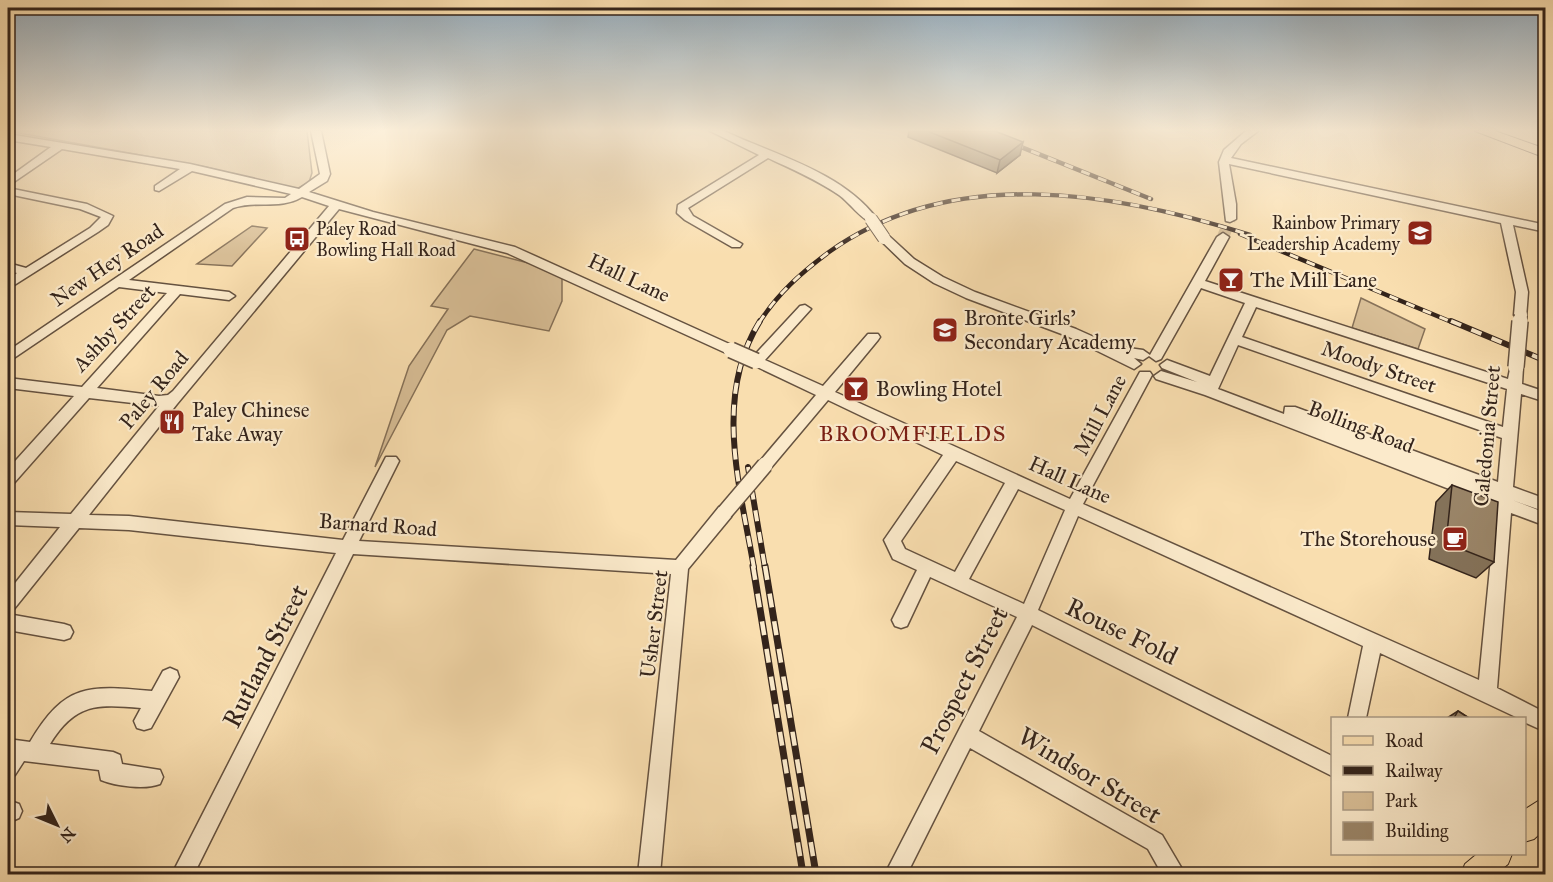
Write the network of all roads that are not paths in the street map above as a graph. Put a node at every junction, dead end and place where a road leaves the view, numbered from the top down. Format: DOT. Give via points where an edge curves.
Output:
graph roads {
  1 [pos="23,172"];
  2 [pos="182,172"];
  3 [pos="212,172"];
  4 [pos="326,172"];
  5 [pos="738,172"];
  6 [pos="803,172"];
  7 [pos="1222,172"];
  8 [pos="1281,172"];
  9 [pos="8,183"];
  10 [pos="159,188"];
  11 [pos="8,191"];
  12 [pos="301,193"];
  13 [pos="336,205"];
  14 [pos="1230,219"];
  15 [pos="1506,221"];
  16 [pos="1545,229"];
  17 [pos="1223,237"];
  18 [pos="736,244"];
  19 [pos="8,267"];
  20 [pos="27,272"];
  21 [pos="116,283"];
  22 [pos="1198,283"];
  23 [pos="8,285"];
  24 [pos="176,291"];
  25 [pos="229,296"];
  26 [pos="1253,300"];
  27 [pos="806,309"];
  28 [pos="873,337"];
  29 [pos="1235,339"];
  30 [pos="8,357"];
  31 [pos="756,361"];
  32 [pos="1151,365"];
  33 [pos="8,383"];
  34 [pos="1212,387"];
  35 [pos="1514,387"];
  36 [pos="83,392"];
  37 [pos="826,393"];
  38 [pos="1545,397"];
  39 [pos="172,400"];
  40 [pos="1510,435"];
  41 [pos="953,453"];
  42 [pos="391,461"];
  43 [pos="8,479"];
  44 [pos="1015,480"];
  45 [pos="1505,497"];
  46 [pos="1545,506"];
  47 [pos="1074,507"];
  48 [pos="8,518"];
  49 [pos="1545,520"];
  50 [pos="73,522"];
  51 [pos="348,548"];
  52 [pos="927,566"];
  53 [pos="680,567"];
  54 [pos="959,581"];
  55 [pos="8,604"];
  56 [pos="1028,614"];
  57 [pos="901,620"];
  58 [pos="8,622"];
  59 [pos="64,632"];
  60 [pos="1373,641"];
  61 [pos="171,677"];
  62 [pos="1487,693"];
  63 [pos="157,700"];
  64 [pos="1357,717"];
  65 [pos="144,721"];
  66 [pos="1545,723"];
  67 [pos="967,735"];
  68 [pos="21,751"];
  69 [pos="1331,766"];
  70 [pos="8,768"];
  71 [pos="153,777"];
  72 [pos="1545,809"];
  73 [pos="1526,826"];
  74 [pos="1497,855"];
  75 [pos="183,874"];
  76 [pos="649,874"];
  77 [pos="896,874"];
  78 [pos="1174,874"];
  79 [pos="1475,874"];
  1 -- 9 [label="street"];
  2 -- 10 [label="street"];
  3 -- 12 [label="street, Hall Lane"];
  4 -- 12 [label="street" via="323,179"];
  5 -- 18 [label="street" via="682,207 689,218"];
  6 -- 32 [label="street, Bolling Road, bridge" via="835,187 858,204 884,238 926,274"];
  7 -- 14 [label="street" via="1231,203"];
  8 -- 15 [label="street"];
  11 -- 20 [label="street" via="83,206 106,216 104,223"];
  12 -- 13 [label="street, Hall Lane"];
  12 -- 21 [label="street, New Hey Road" via="287,201 247,200 229,206"];
  13 -- 31 [label="street, Hall Lane, bridge" via="511,250"];
  13 -- 39 [label="street, Paley Road"];
  15 -- 16 [label="street"];
  15 -- 35 [label="street, Caledonia Street, bridge" via="1522,292"];
  17 -- 22 [label="street, Mill Lane"];
  19 -- 20 [label="street"];
  20 -- 23 [label="street"];
  21 -- 24 [label="street"];
  21 -- 30 [label="street, New Hey Road"];
  22 -- 26 [label="street"];
  22 -- 32 [label="street, Mill Lane"];
  24 -- 25 [label="street"];
  24 -- 36 [label="street, Ashby Street"];
  26 -- 29 [label="street"];
  26 -- 35 [label="street"];
  27 -- 31 [label="street"];
  28 -- 37 [label="street, Usher Street"];
  29 -- 34 [label="street"];
  29 -- 40 [label="street, Moody Street"];
  31 -- 37 [label="street, Hall Lane"];
  32 -- 34 [label="street, Bolling Road"];
  32 -- 47 [label="street, Mill Lane"];
  33 -- 36 [label="street"];
  34 -- 45 [label="street, Bolling Road"];
  35 -- 38 [label="street"];
  35 -- 40 [label="street, Caledonia Street"];
  36 -- 39 [label="street"];
  36 -- 43 [label="street, Ashby Street"];
  37 -- 41 [label="street, Hall Lane"];
  37 -- 53 [label="street, Usher Street, bridge"];
  39 -- 50 [label="street, Paley Road"];
  40 -- 45 [label="street, Caledonia Street"];
  41 -- 44 [label="street, Hall Lane"];
  41 -- 52 [label="street, Rouse Fold" via="892,540 899,554"];
  42 -- 51 [label="street, Rutland Street"];
  44 -- 47 [label="street, Hall Lane"];
  44 -- 54 [label="street"];
  45 -- 46 [label="street, Bolling Road"];
  45 -- 49 [label="street, Bolling Road"];
  45 -- 62 [label="street, Caledonia Street"];
  47 -- 56 [label="street, Prospect Street"];
  47 -- 60 [label="street, Hall Lane"];
  48 -- 50 [label="street, Barnard Road"];
  50 -- 51 [label="street, Barnard Road" via="129,523"];
  50 -- 55 [label="street, Paley Road"];
  51 -- 53 [label="street, Barnard Road"];
  51 -- 75 [label="street, Rutland Street"];
  52 -- 54 [label="street, Rouse Fold"];
  52 -- 57 [label="street"];
  53 -- 76 [label="street, Usher Street"];
  54 -- 56 [label="street, Rouse Fold"];
  56 -- 67 [label="street, Prospect Street"];
  56 -- 69 [label="street, Rouse Fold"];
  58 -- 59 [label="street"];
  60 -- 62 [label="street, Hall Lane"];
  60 -- 64 [label="street"];
  61 -- 63 [label="street"];
  62 -- 66 [label="street, Hall Lane"];
  63 -- 65 [label="street"];
  63 -- 68 [label="street" via="93,696 71,703"];
  67 -- 77 [label="street, Prospect Street"];
  67 -- 78 [label="street, Windsor Street" via="1155,842"];
  68 -- 70 [label="street"];
  68 -- 71 [label="street" via="113,762 108,773"];
  72 -- 73 [label="main road"];
  74 -- 79 [label="main road"];
}
